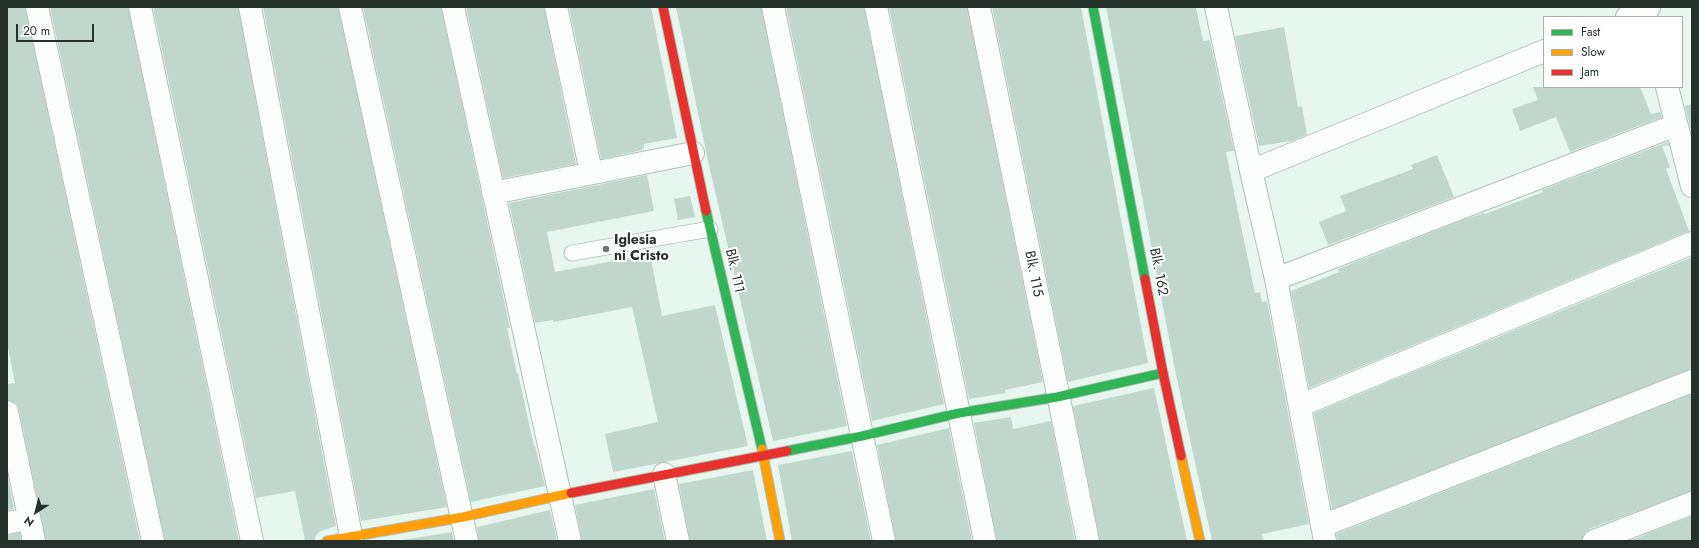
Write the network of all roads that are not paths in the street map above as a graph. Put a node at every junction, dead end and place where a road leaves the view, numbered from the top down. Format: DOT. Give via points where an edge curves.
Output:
graph roads {
  1 [pos="37,7"];
  2 [pos="140,7"];
  3 [pos="250,7"];
  4 [pos="350,7"];
  5 [pos="453,7"];
  6 [pos="556,7"];
  7 [pos="663,7"];
  8 [pos="773,7"];
  9 [pos="876,7"];
  10 [pos="979,7"];
  11 [pos="1093,7"];
  12 [pos="1216,7"];
  13 [pos="1649,11"];
  14 [pos="1631,16"];
  15 [pos="1543,51"];
  16 [pos="1667,88"];
  17 [pos="1676,125"];
  18 [pos="692,153"];
  19 [pos="1251,171"];
  20 [pos="591,172"];
  21 [pos="1692,186"];
  22 [pos="493,193"];
  23 [pos="710,229"];
  24 [pos="1692,243"];
  25 [pos="572,253"];
  26 [pos="1276,279"];
  27 [pos="1163,373"];
  28 [pos="1692,381"];
  29 [pos="1057,397"];
  30 [pos="1301,405"];
  31 [pos="7,412"];
  32 [pos="959,413"];
  33 [pos="862,436"];
  34 [pos="763,455"];
  35 [pos="664,474"];
  36 [pos="560,494"];
  37 [pos="1692,503"];
  38 [pos="463,517"];
  39 [pos="28,519"];
  40 [pos="7,524"];
  41 [pos="1324,533"];
  42 [pos="351,538"];
  43 [pos="34,541"];
  44 [pos="153,541"];
  45 [pos="252,541"];
  46 [pos="327,541"];
  47 [pos="467,541"];
  48 [pos="570,541"];
  49 [pos="678,541"];
  50 [pos="780,541"];
  51 [pos="884,541"];
  52 [pos="985,541"];
  53 [pos="1088,541"];
  54 [pos="1200,541"];
  55 [pos="1594,541"];
  1 -- 44 [label="street"];
  2 -- 45 [label="street"];
  3 -- 42 [label="street"];
  4 -- 38 [label="street"];
  5 -- 22 [label="street"];
  6 -- 20 [label="street"];
  7 -- 18 [label="street, Blk. 111"];
  8 -- 33 [label="street"];
  9 -- 32 [label="street"];
  10 -- 29 [label="street, Blk. 115"];
  11 -- 27 [label="street, Blk. 162"];
  12 -- 19 [label="street"];
  13 -- 14 [label="street"];
  15 -- 19 [label="street"];
  16 -- 17 [label="street"];
  17 -- 21 [label="street"];
  17 -- 26 [label="street"];
  18 -- 20 [label="street"];
  18 -- 23 [label="street, Blk. 111"];
  19 -- 26 [label="street"];
  20 -- 22 [label="street"];
  22 -- 36 [label="street"];
  23 -- 25 [label="lane"];
  23 -- 34 [label="street, Blk. 111"];
  24 -- 30 [label="street"];
  26 -- 30 [label="street"];
  27 -- 29 [label="street"];
  27 -- 54 [label="street, Blk. 162"];
  28 -- 41 [label="street"];
  29 -- 32 [label="street"];
  29 -- 53 [label="street, Blk. 115"];
  30 -- 41 [label="street"];
  31 -- 39 [label="street"];
  32 -- 33 [label="street"];
  32 -- 52 [label="street"];
  33 -- 34 [label="street"];
  33 -- 51 [label="street"];
  34 -- 35 [label="street"];
  34 -- 50 [label="street, Blk. 111"];
  35 -- 36 [label="street"];
  35 -- 49 [label="street"];
  36 -- 38 [label="street"];
  36 -- 48 [label="street"];
  37 -- 55 [label="street"];
  38 -- 42 [label="street"];
  38 -- 47 [label="street"];
  39 -- 40 [label="street"];
  39 -- 43 [label="street"];
  42 -- 46 [label="street"];
}
